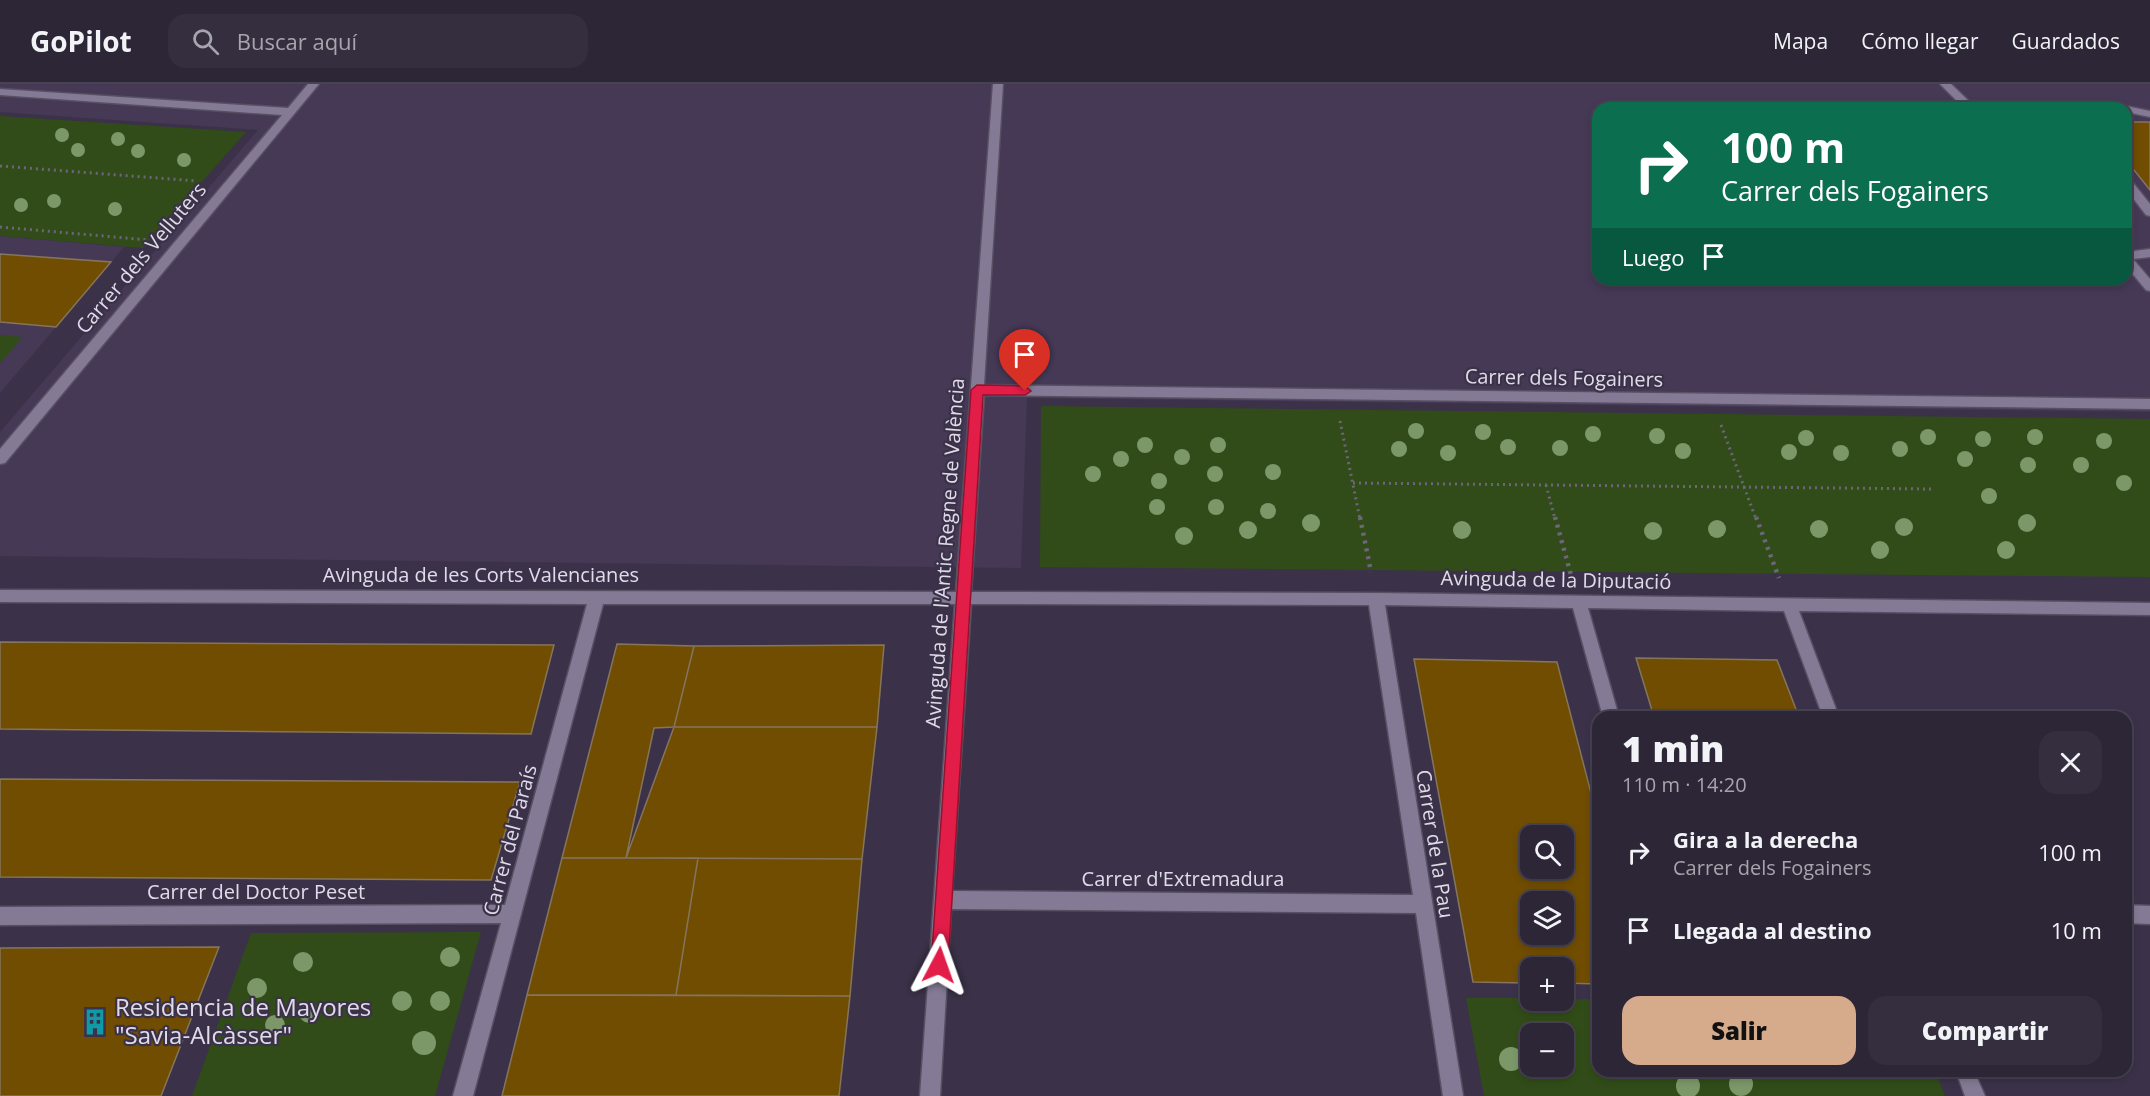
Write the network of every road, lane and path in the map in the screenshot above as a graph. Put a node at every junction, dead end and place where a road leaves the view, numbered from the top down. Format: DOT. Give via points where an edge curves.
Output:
graph roads {
  1 [pos="314,84"];
  2 [pos="998,84"];
  3 [pos="1945,84"];
  4 [pos="0,92"];
  5 [pos="1964,102"];
  6 [pos="2132,110"];
  7 [pos="291,112"];
  8 [pos="2150,114"];
  9 [pos="0,166"];
  10 [pos="228,184"];
  11 [pos="2132,190"];
  12 [pos="2150,212"];
  13 [pos="0,227"];
  14 [pos="180,243"];
  15 [pos="2150,253"];
  16 [pos="2132,257"];
  17 [pos="2132,265"];
  18 [pos="2150,287"];
  19 [pos="977,390"];
  20 [pos="1335,395"];
  21 [pos="1712,400"];
  22 [pos="2150,404"];
  23 [pos="0,459"];
  24 [pos="1353,483"];
  25 [pos="1546,485"];
  26 [pos="1744,487"];
  27 [pos="1930,489"];
  28 [pos="0,596"];
  29 [pos="597,596"];
  30 [pos="962,598"];
  31 [pos="1376,599"];
  32 [pos="1579,602"];
  33 [pos="1789,603"];
  34 [pos="2150,609"];
  35 [pos="1609,711"];
  36 [pos="1829,711"];
  37 [pos="944,900"];
  38 [pos="1421,904"];
  39 [pos="512,914"];
  40 [pos="2132,914"];
  41 [pos="2150,915"];
  42 [pos="0,916"];
  43 [pos="1967,1077"];
  44 [pos="463,1096"];
  45 [pos="930,1096"];
  46 [pos="1453,1096"];
  47 [pos="1975,1096"];
  1 -- 7 [label="street, Carrer dels Velluters"];
  2 -- 19 [label="street, Avinguda de l'Antic Regne de València"];
  3 -- 5 [label="street"];
  4 -- 7 [label="street"];
  6 -- 8 [label="street"];
  7 -- 10 [label="street, Carrer dels Velluters"];
  9 -- 10 [label="path"];
  10 -- 14 [label="street, Carrer dels Velluters"];
  11 -- 12 [label="street"];
  13 -- 14 [label="path"];
  14 -- 23 [label="street, Carrer dels Velluters"];
  15 -- 16 [label="street"];
  17 -- 18 [label="street"];
  19 -- 20 [label="street, Carrer dels Fogainers"];
  19 -- 30 [label="street, Avinguda de l'Antic Regne de València"];
  20 -- 21 [label="street, Carrer dels Fogainers"];
  20 -- 24 [label="path"];
  21 -- 22 [label="street, Carrer dels Fogainers"];
  21 -- 26 [label="path"];
  24 -- 25 [label="path"];
  24 -- 31 [label="path"];
  25 -- 26 [label="path"];
  25 -- 32 [label="path"];
  26 -- 27 [label="path"];
  26 -- 33 [label="path"];
  28 -- 29 [label="street, Avinguda de les Corts Valencianes"];
  29 -- 30 [label="street, Avinguda de les Corts Valencianes"];
  29 -- 39 [label="street, Carrer del Paraís"];
  30 -- 31 [label="street, Avinguda de la Diputació"];
  30 -- 37 [label="street, Avinguda de l'Antic Regne de València"];
  31 -- 32 [label="street, Avinguda de la Diputació"];
  31 -- 38 [label="street, Carrer de la Pau"];
  32 -- 33 [label="street, Avinguda de la Diputació"];
  32 -- 35 [label="street"];
  33 -- 34 [label="street, Avinguda de la Diputació"];
  33 -- 36 [label="street"];
  37 -- 38 [label="street, Carrer d'Extremadura"];
  37 -- 45 [label="street, Avinguda de l'Antic Regne de València"];
  38 -- 46 [label="street, Carrer de la Pau"];
  39 -- 42 [label="street, Carrer del Doctor Peset"];
  39 -- 44 [label="street, Carrer del Paraís"];
  40 -- 41 [label="street"];
  43 -- 47 [label="street"];
}
